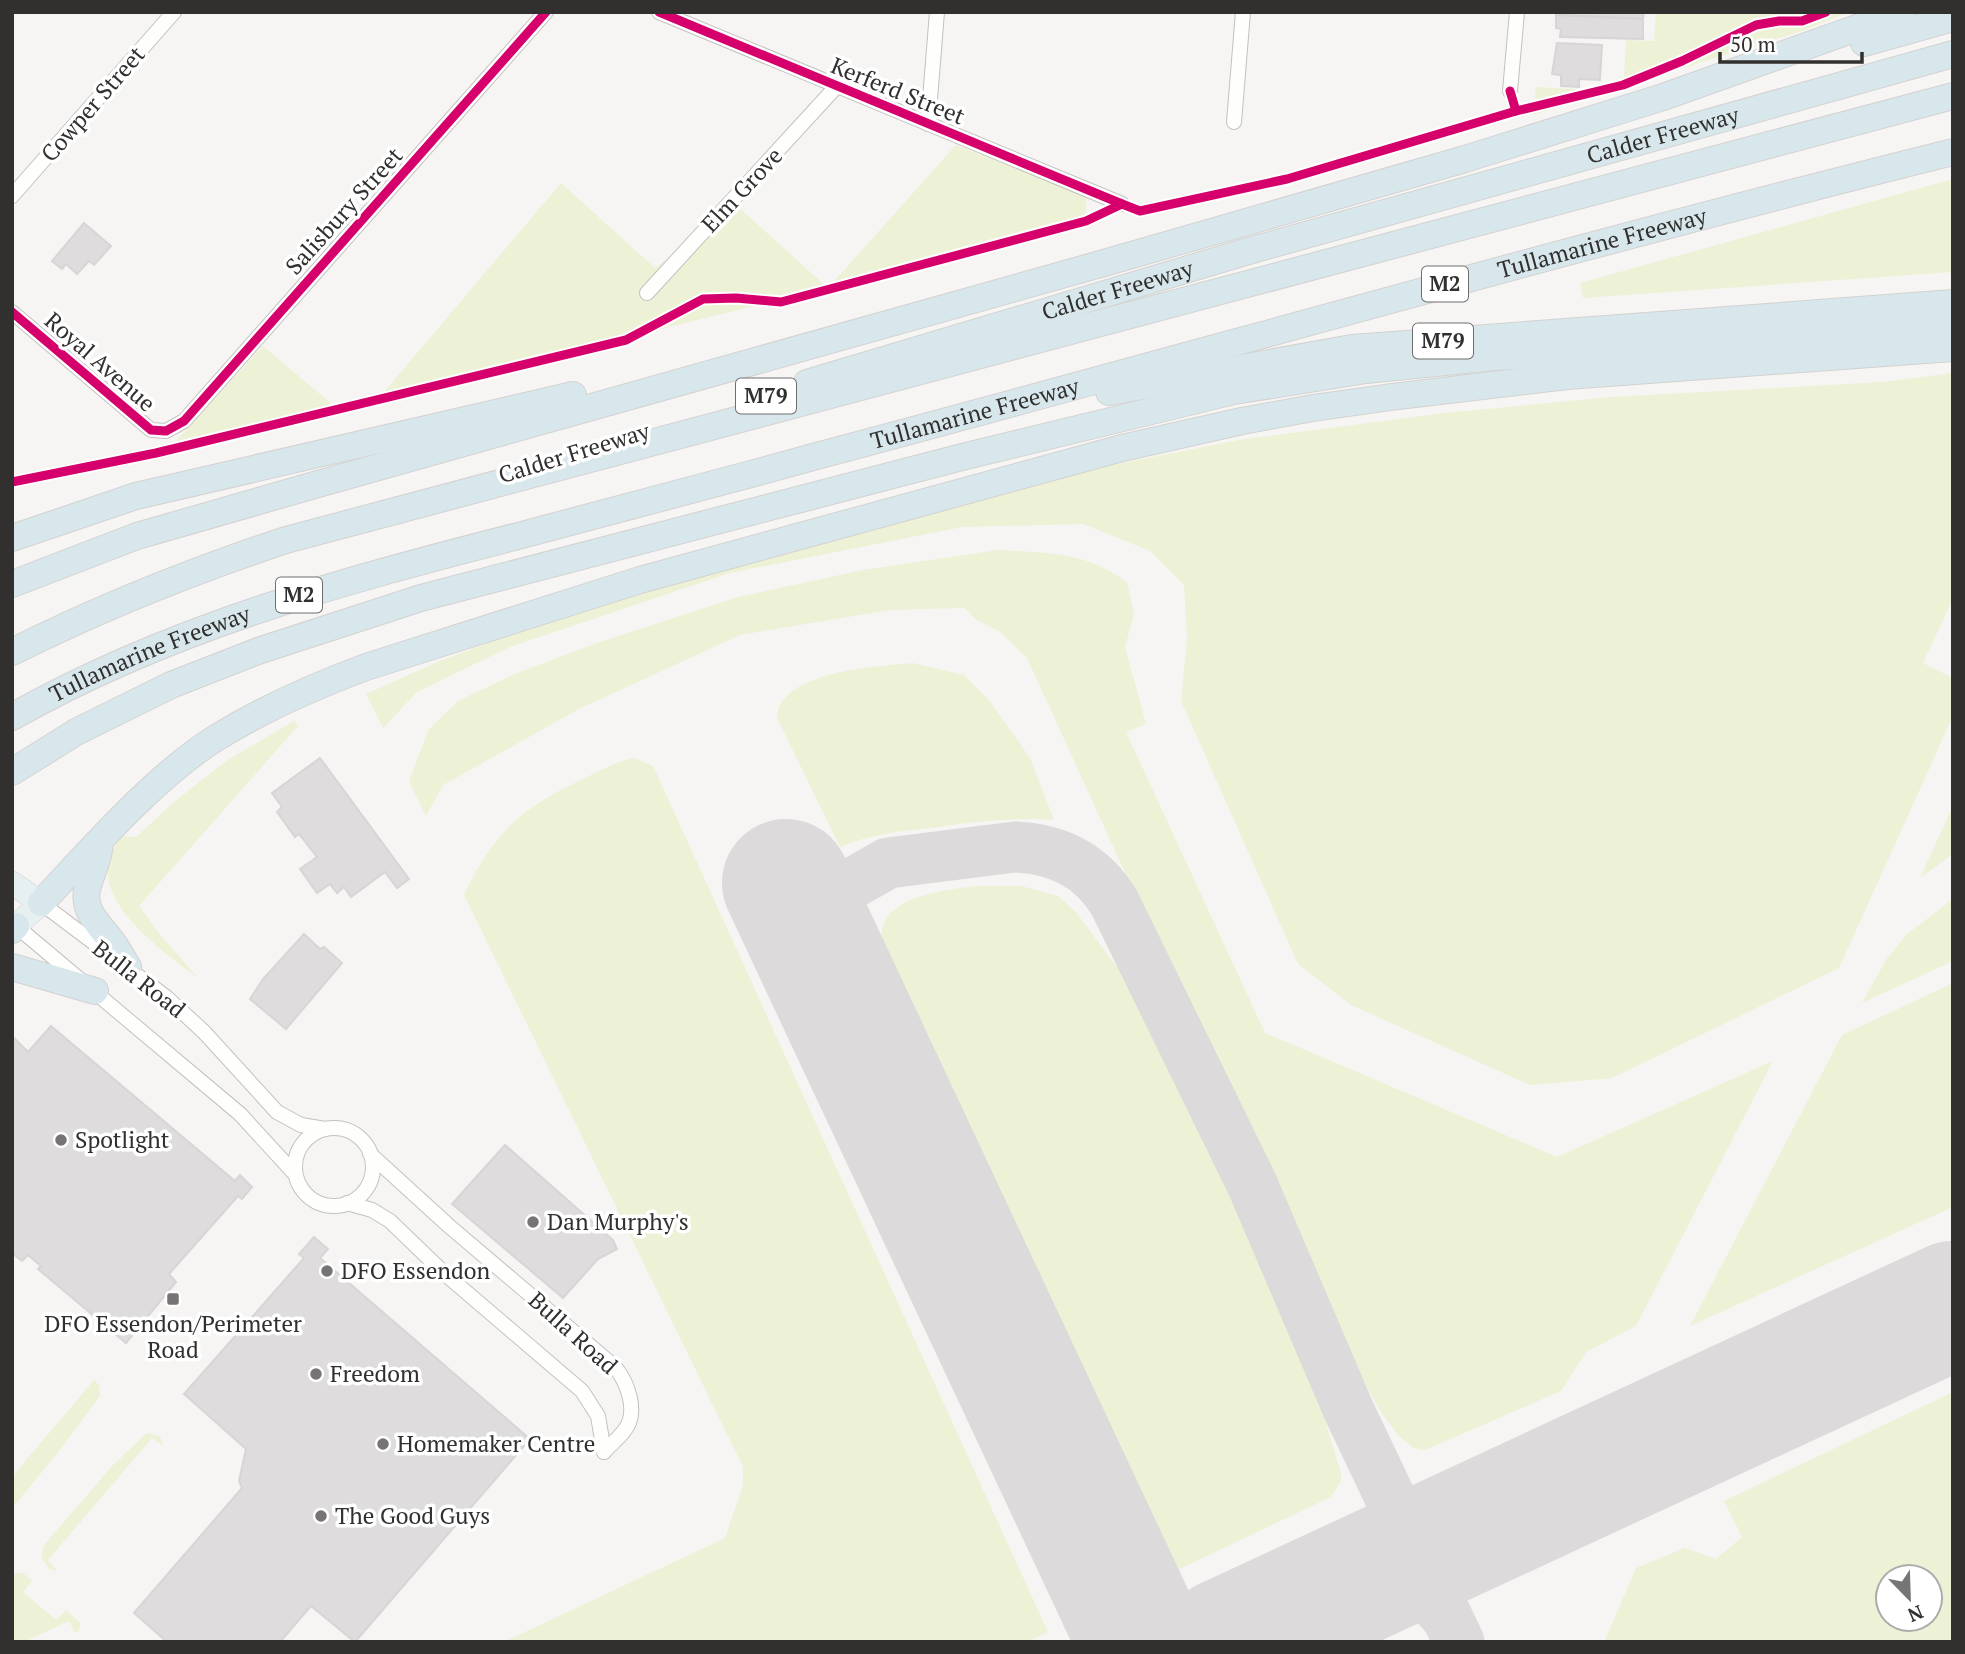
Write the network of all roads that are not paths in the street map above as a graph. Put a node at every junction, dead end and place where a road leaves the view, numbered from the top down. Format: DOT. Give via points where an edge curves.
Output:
graph roads {
  1 [pos="174,12"];
  2 [pos="546,12"];
  3 [pos="659,12"];
  4 [pos="937,12"];
  5 [pos="1243,12"];
  6 [pos="1517,12"];
  7 [pos="1902,12"];
  8 [pos="1953,18"];
  9 [pos="1953,54"];
  10 [pos="836,87"];
  11 [pos="1510,90"];
  12 [pos="1953,96"];
  13 [pos="1663,97"];
  14 [pos="1234,122"];
  15 [pos="928,124"];
  16 [pos="1953,152"];
  17 [pos="12,196"];
  18 [pos="1122,204"];
  19 [pos="647,293"];
  20 [pos="1953,303"];
  21 [pos="951,306"];
  22 [pos="12,312"];
  23 [pos="1953,326"];
  24 [pos="1953,348"];
  25 [pos="939,424"];
  26 [pos="166,431"];
  27 [pos="979,486"];
  28 [pos="12,537"];
  29 [pos="286,540"];
  30 [pos="12,584"];
  31 [pos="335,625"];
  32 [pos="12,652"];
  33 [pos="12,717"];
  34 [pos="12,772"];
  35 [pos="101,842"];
  36 [pos="12,883"];
  37 [pos="41,903"];
  38 [pos="14,926"];
  39 [pos="12,967"];
  40 [pos="128,967"];
  41 [pos="95,991"];
  42 [pos="325,1129"];
  43 [pos="370,1154"];
  44 [pos="295,1174"];
  45 [pos="347,1203"];
  1 -- 17 [label="street, Cowper Street"];
  2 -- 26 [label="street, Salisbury Street" via="184,421"];
  3 -- 10 [label="street, Kerferd Street"];
  4 -- 15 [label="street"];
  5 -- 14 [label="street"];
  6 -- 11 [label="street"];
  7 -- 13 [label="highway"];
  8 -- 13 [label="highway"];
  9 -- 29 [label="highway, Calder Freeway / M79" via="1245,252"];
  10 -- 15 [label="street, Kerferd Street"];
  10 -- 19 [label="street, Elm Grove"];
  12 -- 29 [label="highway, M2"];
  13 -- 21 [label="highway" via="1452,163"];
  15 -- 18 [label="street, Kerferd Street"];
  16 -- 25 [label="highway, Tullamarine Freeway / M2" via="1514,265"];
  20 -- 25 [label="highway, M79" via="1352,348"];
  21 -- 28 [label="highway" via="136,496"];
  21 -- 30 [label="highway" via="149,533"];
  22 -- 26 [label="street, Royal Avenue" via="151,430"];
  23 -- 31 [label="highway" via="1495,357 1366,370 1234,391 713,521"];
  24 -- 27 [label="highway" via="1567,376 1352,402 1135,445"];
  25 -- 33 [label="highway, Tullamarine Freeway / M2" via="284,600 156,645"];
  27 -- 31 [label="highway" via="658,551"];
  27 -- 35 [label="highway" via="640,580 326,681 215,739 159,782"];
  29 -- 32 [label="highway, M2" via="149,590"];
  31 -- 34 [label="highway" via="171,685 76,732"];
  35 -- 37 [label="highway"];
  35 -- 40 [label="highway" via="86,902 90,916"];
  36 -- 37 [label="main road, Bulla Road"];
  37 -- 38 [label="main road"];
  37 -- 40 [label="street, Bulla Road"];
  38 -- 41 [label="street, Bulla Road"];
  39 -- 41 [label="highway"];
  40 -- 42 [label="street, Bulla Road" via="204,1032 277,1112 301,1125"];
  41 -- 44 [label="street, Bulla Road" via="240,1114"];
  42 -- 43 [label="street" via="353,1133"];
  42 -- 44 [label="street" via="304,1141"];
  43 -- 45 [label="street" via="369,1183"];
  43 -- 45 [label="street, Bulla Road" via="615,1367 629,1393 626,1429 604,1452 598,1416 582,1391 390,1221"];
  44 -- 45 [label="street" via="313,1200 326,1205"];
}
